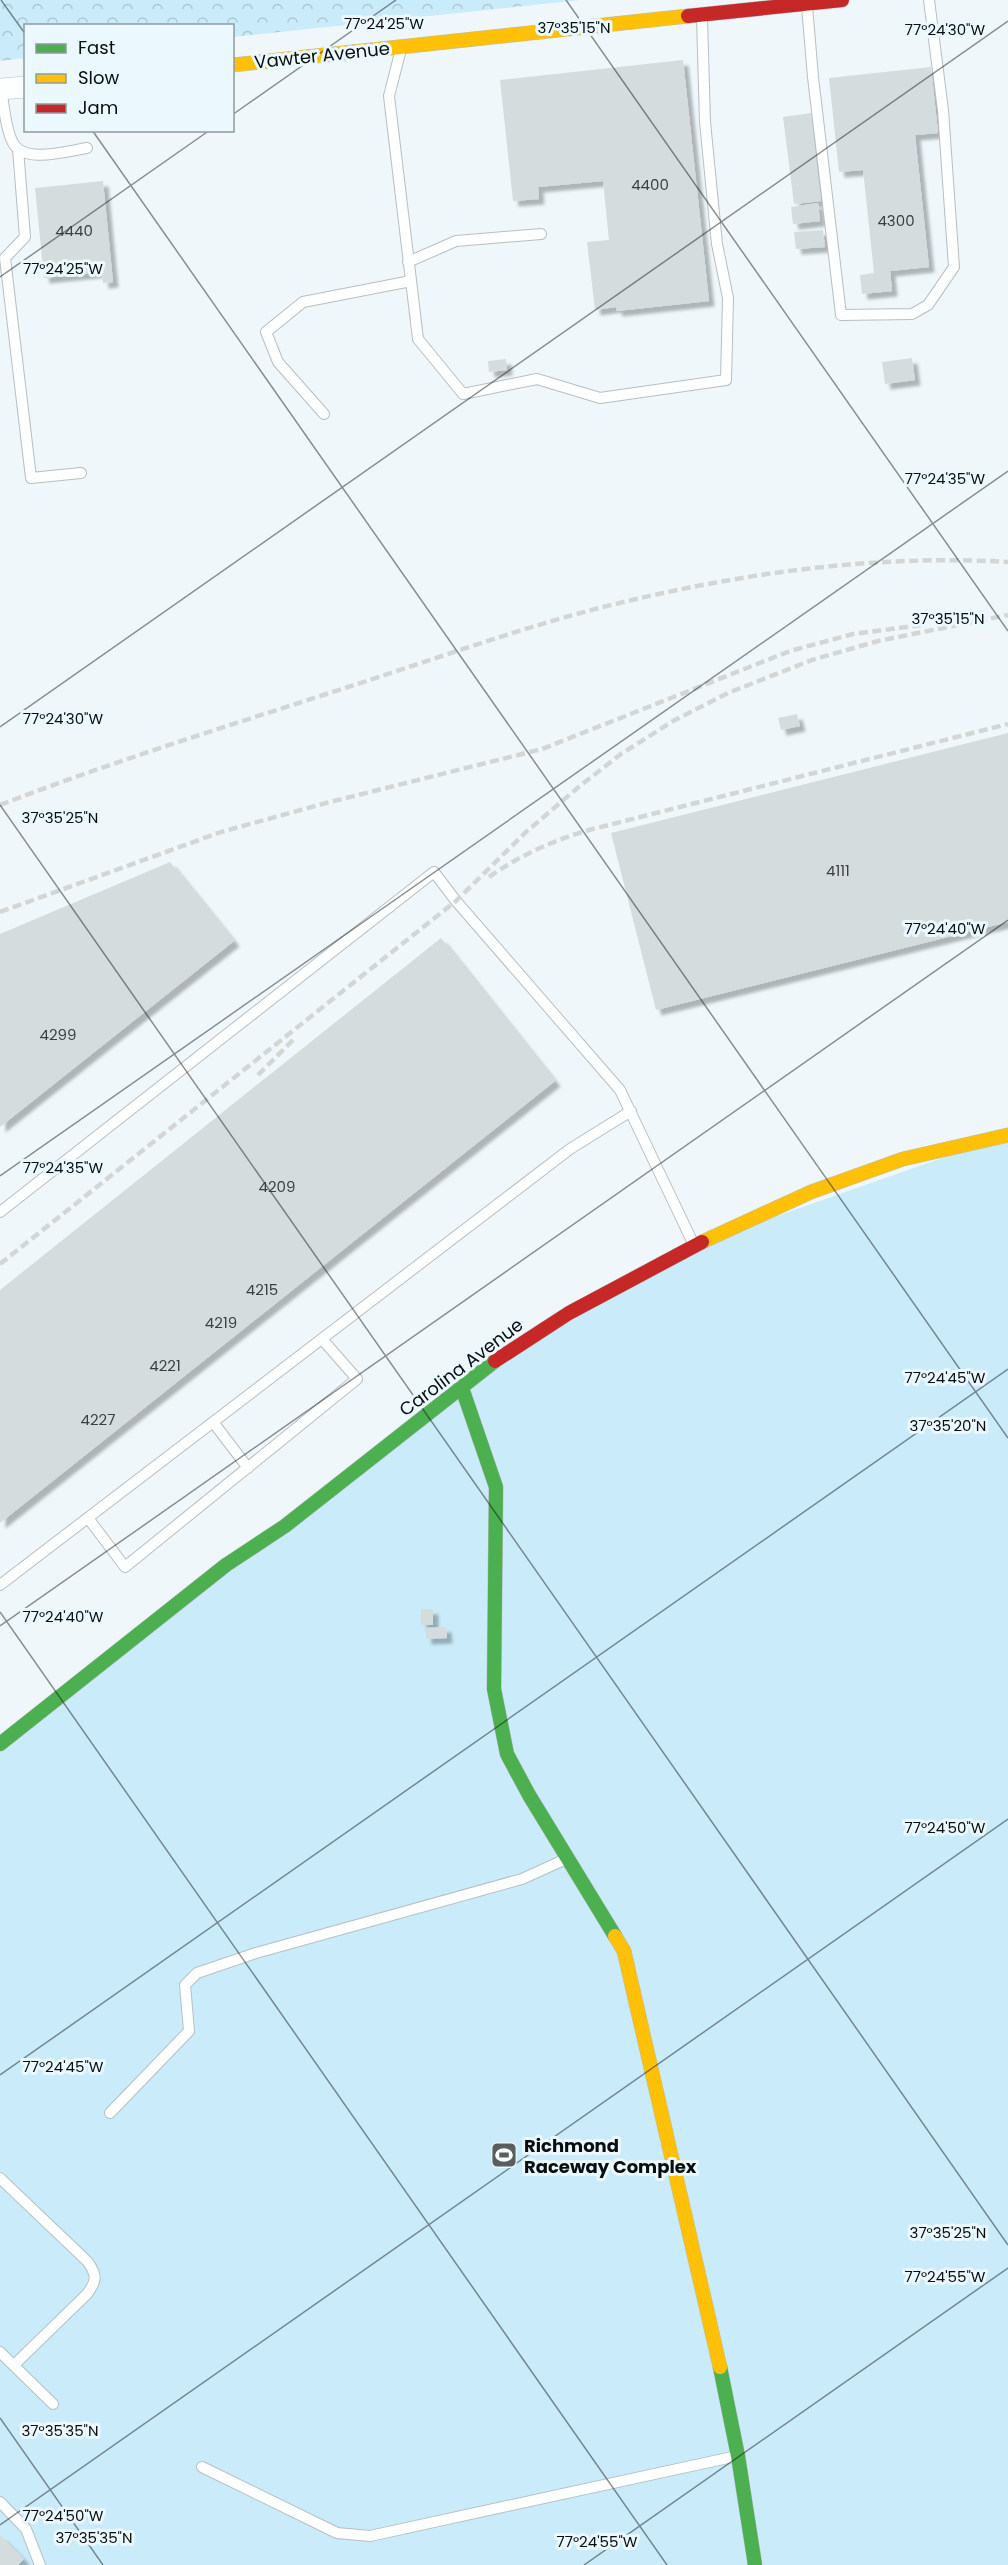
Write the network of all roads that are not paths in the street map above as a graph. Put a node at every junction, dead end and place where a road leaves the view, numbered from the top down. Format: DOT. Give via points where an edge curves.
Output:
graph roads {
  1 [pos="842,0"];
  2 [pos="929,0"];
  3 [pos="807,4"];
  4 [pos="702,15"];
  5 [pos="402,47"];
  6 [pos="234,65"];
  7 [pos="24,87"];
  8 [pos="0,89"];
  9 [pos="18,148"];
  10 [pos="87,148"];
  11 [pos="541,234"];
  12 [pos="408,262"];
  13 [pos="411,281"];
  14 [pos="324,414"];
  15 [pos="81,473"];
  16 [pos="631,1111"];
  17 [pos="1008,1135"];
  18 [pos="0,1212"];
  19 [pos="694,1245"];
  20 [pos="322,1339"];
  21 [pos="462,1388"];
  22 [pos="213,1422"];
  23 [pos="248,1468"];
  24 [pos="88,1518"];
  25 [pos="0,1585"];
  26 [pos="0,1744"];
  27 [pos="568,1858"];
  28 [pos="110,2113"];
  29 [pos="0,2178"];
  30 [pos="0,2352"];
  31 [pos="14,2366"];
  32 [pos="53,2404"];
  33 [pos="738,2456"];
  34 [pos="202,2467"];
  35 [pos="0,2502"];
  36 [pos="40,2565"];
  37 [pos="755,2565"];
  1 -- 3 [label="street, Vawter Avenue"];
  2 -- 3 [label="lane" via="943,110 954,267 928,304 912,314 841,315"];
  3 -- 4 [label="street, Vawter Avenue"];
  4 -- 5 [label="street, Vawter Avenue"];
  4 -- 13 [label="lane" via="705,122 717,244 728,298 726,380 600,398 537,379 463,394 418,339"];
  5 -- 6 [label="street, Vawter Avenue"];
  5 -- 12 [label="lane" via="389,96"];
  7 -- 8 [label="street"];
  8 -- 9 [label="lane" via="12,142"];
  9 -- 10 [label="lane" via="34,156"];
  9 -- 15 [label="lane" via="25,237 4,258 31,478"];
  11 -- 12 [label="lane" via="456,241"];
  12 -- 13 [label="lane"];
  13 -- 14 [label="lane" via="303,302 266,332 278,362"];
  16 -- 18 [label="lane" via="620,1090 434,872"];
  16 -- 19 [label="lane"];
  16 -- 20 [label="lane" via="570,1149"];
  17 -- 19 [label="street, Carolina Avenue" via="903,1159 811,1192"];
  19 -- 21 [label="street, Carolina Avenue" via="528,1338"];
  20 -- 22 [label="lane"];
  20 -- 23 [label="lane" via="357,1379"];
  21 -- 26 [label="street, Carolina Avenue" via="285,1526 226,1565"];
  21 -- 27 [label="street" via="496,1487 494,1689 507,1754"];
  22 -- 23 [label="lane"];
  22 -- 24 [label="lane"];
  23 -- 24 [label="lane" via="125,1567"];
  24 -- 25 [label="lane"];
  27 -- 28 [label="lane" via="522,1879 197,1973 185,1985 189,2031"];
  27 -- 33 [label="street" via="624,1951"];
  29 -- 31 [label="lane" via="95,2273 95,2284 87,2294"];
  30 -- 31 [label="lane"];
  31 -- 32 [label="lane"];
  33 -- 34 [label="lane" via="370,2536 337,2533"];
  33 -- 37 [label="street"];
  35 -- 36 [label="lane" via="26,2529"];
}
